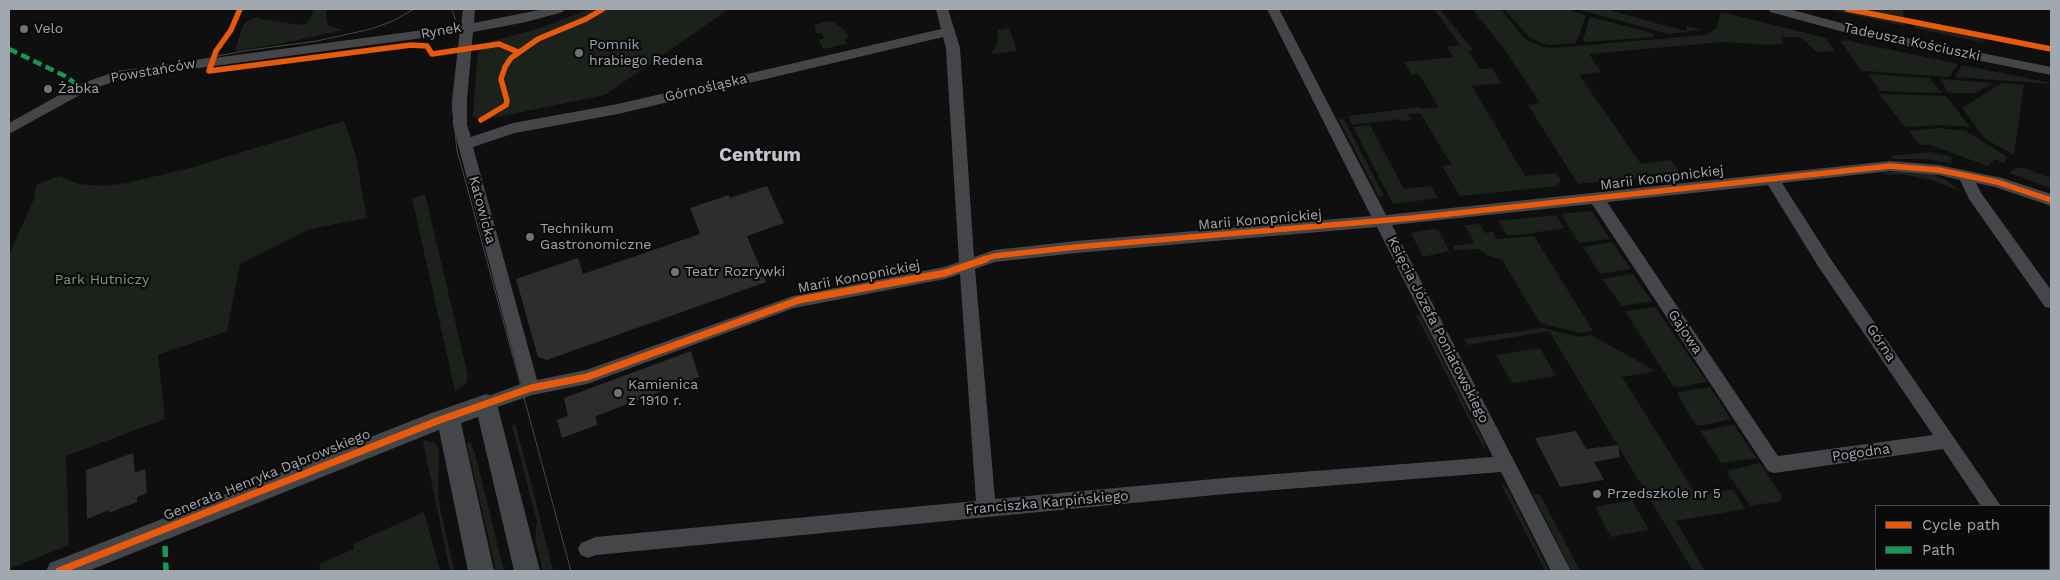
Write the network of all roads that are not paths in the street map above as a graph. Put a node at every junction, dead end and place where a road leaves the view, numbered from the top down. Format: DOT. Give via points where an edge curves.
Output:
graph roads {
  1 [pos="469,9"];
  2 [pos="558,9"];
  3 [pos="942,9"];
  4 [pos="1273,9"];
  5 [pos="1774,9"];
  6 [pos="468,28"];
  7 [pos="949,31"];
  8 [pos="248,58"];
  9 [pos="2051,71"];
  10 [pos="9,129"];
  11 [pos="464,144"];
  12 [pos="1965,175"];
  13 [pos="1771,178"];
  14 [pos="1596,198"];
  15 [pos="2051,200"];
  16 [pos="1382,221"];
  17 [pos="967,267"];
  18 [pos="2051,302"];
  19 [pos="531,388"];
  20 [pos="486,404"];
  21 [pos="448,417"];
  22 [pos="1948,441"];
  23 [pos="1506,464"];
  24 [pos="1774,465"];
  25 [pos="1991,505"];
  26 [pos="986,509"];
  27 [pos="588,549"];
  28 [pos="59,571"];
  29 [pos="481,571"];
  30 [pos="527,571"];
  31 [pos="1561,571"];
  1 -- 6 [label="street, Rynek"];
  2 -- 6 [label="street"];
  3 -- 7 [label="street"];
  4 -- 16 [label="street, Księcia Józefa Poniatowskiego"];
  5 -- 9 [label="street, Tadeusza Kościuszki" via="1862,33"];
  6 -- 8 [label="street, Rynek"];
  6 -- 11 [label="street, Katowicka" via="460,100"];
  7 -- 11 [label="street, Górnośląska" via="618,109 512,128"];
  7 -- 17 [label="street" via="953,48"];
  8 -- 10 [label="street, Powstańców" via="113,77 73,92"];
  11 -- 19 [label="street, Katowicka"];
  12 -- 13 [label="street, Marii Konopnickiej" via="1890,166"];
  12 -- 15 [label="street, Marii Konopnickiej"];
  12 -- 18 [label="street" via="1974,195"];
  13 -- 14 [label="street, Marii Konopnickiej"];
  13 -- 22 [label="street, Górna" via="1824,262"];
  14 -- 16 [label="street, Marii Konopnickiej"];
  14 -- 24 [label="street, Gajowa"];
  16 -- 17 [label="street, Marii Konopnickiej" via="994,256"];
  16 -- 23 [label="street, Księcia Józefa Poniatowskiego"];
  17 -- 19 [label="street, Marii Konopnickiej" via="799,300 587,377"];
  17 -- 26 [label="street"];
  19 -- 20 [label="street, Marii Konopnickiej"];
  20 -- 21 [label="street, Generała Henryka Dąbrowskiego"];
  20 -- 30 [label="street"];
  21 -- 28 [label="street, Generała Henryka Dąbrowskiego"];
  21 -- 29 [label="street"];
  22 -- 24 [label="street, Pogodna"];
  22 -- 25 [label="street, Górna"];
  23 -- 26 [label="street, Franciszka Karpińskiego"];
  23 -- 31 [label="street, Księcia Józefa Poniatowskiego"];
  26 -- 27 [label="street, Franciszka Karpińskiego"];
}
